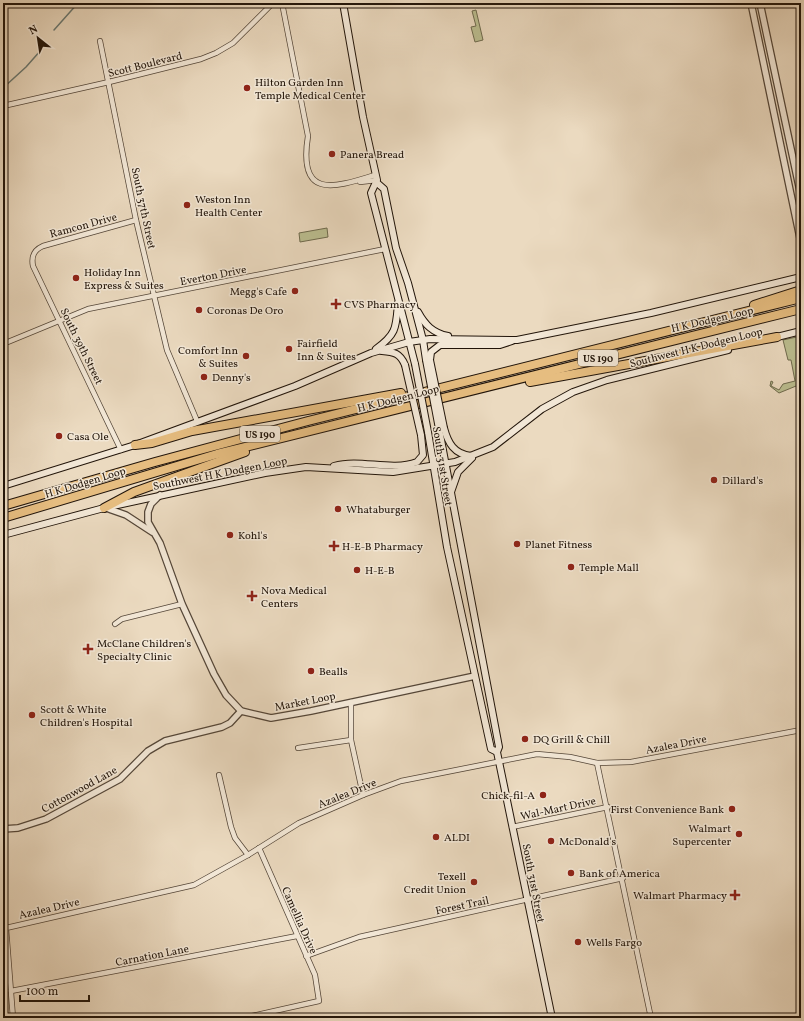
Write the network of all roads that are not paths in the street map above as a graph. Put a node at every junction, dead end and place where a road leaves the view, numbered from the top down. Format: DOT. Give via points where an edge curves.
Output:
graph roads {
  1 [pos="282,3"];
  2 [pos="342,3"];
  3 [pos="751,3"];
  4 [pos="760,3"];
  5 [pos="270,4"];
  6 [pos="100,41"];
  7 [pos="109,82"];
  8 [pos="3,106"];
  9 [pos="376,179"];
  10 [pos="801,196"];
  11 [pos="136,220"];
  12 [pos="801,243"];
  13 [pos="384,249"];
  14 [pos="36,250"];
  15 [pos="801,277"];
  16 [pos="408,283"];
  17 [pos="801,290"];
  18 [pos="399,295"];
  19 [pos="154,296"];
  20 [pos="801,298"];
  21 [pos="801,309"];
  22 [pos="59,320"];
  23 [pos="679,328"];
  24 [pos="801,331"];
  25 [pos="777,337"];
  26 [pos="464,339"];
  27 [pos="423,340"];
  28 [pos="517,340"];
  29 [pos="409,342"];
  30 [pos="3,344"];
  31 [pos="374,352"];
  32 [pos="428,360"];
  33 [pos="519,369"];
  34 [pos="396,410"];
  35 [pos="197,421"];
  36 [pos="320,428"];
  37 [pos="442,428"];
  38 [pos="135,445"];
  39 [pos="121,450"];
  40 [pos="473,456"];
  41 [pos="446,464"];
  42 [pos="435,467"];
  43 [pos="327,468"];
  44 [pos="3,486"];
  45 [pos="160,495"];
  46 [pos="451,496"];
  47 [pos="3,506"];
  48 [pos="104,508"];
  49 [pos="3,518"];
  50 [pos="153,532"];
  51 [pos="3,535"];
  52 [pos="182,604"];
  53 [pos="115,624"];
  54 [pos="475,676"];
  55 [pos="351,702"];
  56 [pos="241,711"];
  57 [pos="801,730"];
  58 [pos="351,740"];
  59 [pos="298,748"];
  60 [pos="497,752"];
  61 [pos="499,760"];
  62 [pos="597,763"];
  63 [pos="219,775"];
  64 [pos="363,795"];
  65 [pos="608,807"];
  66 [pos="512,827"];
  67 [pos="3,829"];
  68 [pos="259,848"];
  69 [pos="248,855"];
  70 [pos="623,878"];
  71 [pos="526,900"];
  72 [pos="297,936"];
  73 [pos="306,956"];
  74 [pos="11,991"];
  75 [pos="13,1018"];
  76 [pos="243,1018"];
  77 [pos="552,1018"];
  78 [pos="652,1018"];
  1 -- 9 [label="street" via="308,136 305,155 308,174 321,184 329,186"];
  2 -- 9 [label="main road, South 31st Street"];
  3 -- 12 [label="street"];
  4 -- 10 [label="street"];
  5 -- 7 [label="street, Scott Boulevard" via="233,43 216,53"];
  6 -- 7 [label="street, South 37th Street"];
  7 -- 8 [label="street, Scott Boulevard"];
  7 -- 11 [label="street, South 37th Street"];
  9 -- 13 [label="main road, South 31st Street" via="371,193"];
  9 -- 16 [label="main road, South 31st Street" via="384,189 396,248"];
  11 -- 14 [label="street, Ramcon Drive"];
  11 -- 19 [label="street, South 37th Street"];
  13 -- 18 [label="main road, South 31st Street"];
  13 -- 19 [label="street, Everton Drive"];
  14 -- 22 [label="street, South 39th Street" via="33,266"];
  15 -- 28 [label="main road" via="651,313"];
  16 -- 26 [label="main road" via="418,312 430,329 439,335"];
  16 -- 27 [label="main road, South 31st Street"];
  17 -- 23 [label="highway"];
  18 -- 29 [label="main road, South 31st Street"];
  18 -- 31 [label="main road" via="396,327 390,338"];
  19 -- 22 [label="street, Everton Drive" via="88,309"];
  19 -- 35 [label="street, South 37th Street" via="167,350"];
  20 -- 23 [label="highway, H K Dodgen Loop / US 190"];
  21 -- 34 [label="highway, H K Dodgen Loop / US 190"];
  22 -- 30 [label="street, Everton Drive"];
  22 -- 39 [label="street, South 39th Street"];
  23 -- 33 [label="highway, H K Dodgen Loop / US 190"];
  24 -- 25 [label="main road, Southwest H K Dodgen Loop"];
  25 -- 34 [label="highway" via="540,379 446,402"];
  25 -- 40 [label="main road, Southwest H K Dodgen Loop" via="607,380 573,392 542,409 493,447"];
  26 -- 27 [label="main road"];
  26 -- 28 [label="main road"];
  27 -- 29 [label="main road"];
  27 -- 32 [label="main road, South 31st Street"];
  28 -- 32 [label="main road" via="500,345 440,345 431,352"];
  29 -- 31 [label="main road"];
  29 -- 42 [label="main road, South 31st Street, bridge"];
  31 -- 35 [label="main road" via="295,386"];
  31 -- 43 [label="main road, bridge" via="396,353 402,358 421,434 423,455 417,462 392,466 345,463"];
  32 -- 37 [label="main road, South 31st Street, bridge"];
  33 -- 38 [label="highway" via="490,372 404,392 192,431 152,443"];
  33 -- 47 [label="highway, H K Dodgen Loop / US 190" via="214,446"];
  34 -- 36 [label="highway, H K Dodgen Loop / US 190"];
  35 -- 38 [label="main road"];
  36 -- 48 [label="highway" via="232,456 134,492"];
  36 -- 49 [label="highway, H K Dodgen Loop / US 190" via="217,454"];
  37 -- 40 [label="main road" via="457,452"];
  37 -- 41 [label="main road, South 31st Street"];
  38 -- 39 [label="main road"];
  39 -- 44 [label="main road"];
  40 -- 41 [label="main road, Southwest H K Dodgen Loop"];
  40 -- 46 [label="main road" via="458,472"];
  41 -- 42 [label="main road, Southwest H K Dodgen Loop"];
  41 -- 46 [label="main road, South 31st Street"];
  42 -- 43 [label="main road, Southwest H K Dodgen Loop" via="393,472"];
  42 -- 54 [label="main road, South 31st Street" via="440,512"];
  43 -- 45 [label="main road, Southwest H K Dodgen Loop" via="265,473"];
  45 -- 48 [label="main road, Southwest H K Dodgen Loop"];
  45 -- 50 [label="street" via="151,504 148,512 148,522"];
  46 -- 60 [label="main road, South 31st Street" via="498,740"];
  48 -- 50 [label="street" via="118,511"];
  48 -- 51 [label="main road, Southwest H K Dodgen Loop"];
  50 -- 52 [label="street" via="160,543"];
  52 -- 53 [label="street" via="122,619"];
  52 -- 56 [label="street" via="226,695"];
  54 -- 55 [label="street, Market Loop"];
  54 -- 60 [label="main road, South 31st Street" via="492,749"];
  55 -- 56 [label="street, Market Loop" via="271,718"];
  55 -- 58 [label="street"];
  56 -- 67 [label="street, Cottonwood Lane" via="230,723 222,727 156,745 120,779 46,819 18,828"];
  57 -- 62 [label="street, Azalea Drive" via="631,762"];
  58 -- 59 [label="street"];
  58 -- 64 [label="street"];
  60 -- 61 [label="main road, South 31st Street"];
  61 -- 62 [label="street, Azalea Drive" via="537,754"];
  61 -- 64 [label="street, Azalea Drive" via="401,781"];
  61 -- 66 [label="main road, South 31st Street"];
  62 -- 65 [label="street"];
  63 -- 69 [label="street" via="235,838"];
  64 -- 68 [label="street, Azalea Drive" via="299,823"];
  65 -- 66 [label="street, Wal-Mart Drive"];
  65 -- 70 [label="street"];
  66 -- 71 [label="main road, South 31st Street"];
  68 -- 69 [label="street, Azalea Drive"];
  68 -- 72 [label="street, Camellia Drive"];
  69 -- 74 [label="street, Azalea Drive" via="194,885 6,928"];
  70 -- 71 [label="street, Forest Trail"];
  70 -- 78 [label="street"];
  71 -- 73 [label="street, Forest Trail" via="359,937"];
  71 -- 77 [label="main road, South 31st Street"];
  72 -- 73 [label="street, Camellia Drive"];
  72 -- 74 [label="street, Carnation Lane"];
  73 -- 76 [label="street, Camellia Drive" via="315,976 319,1002"];
  74 -- 75 [label="street, Azalea Drive"];
}
